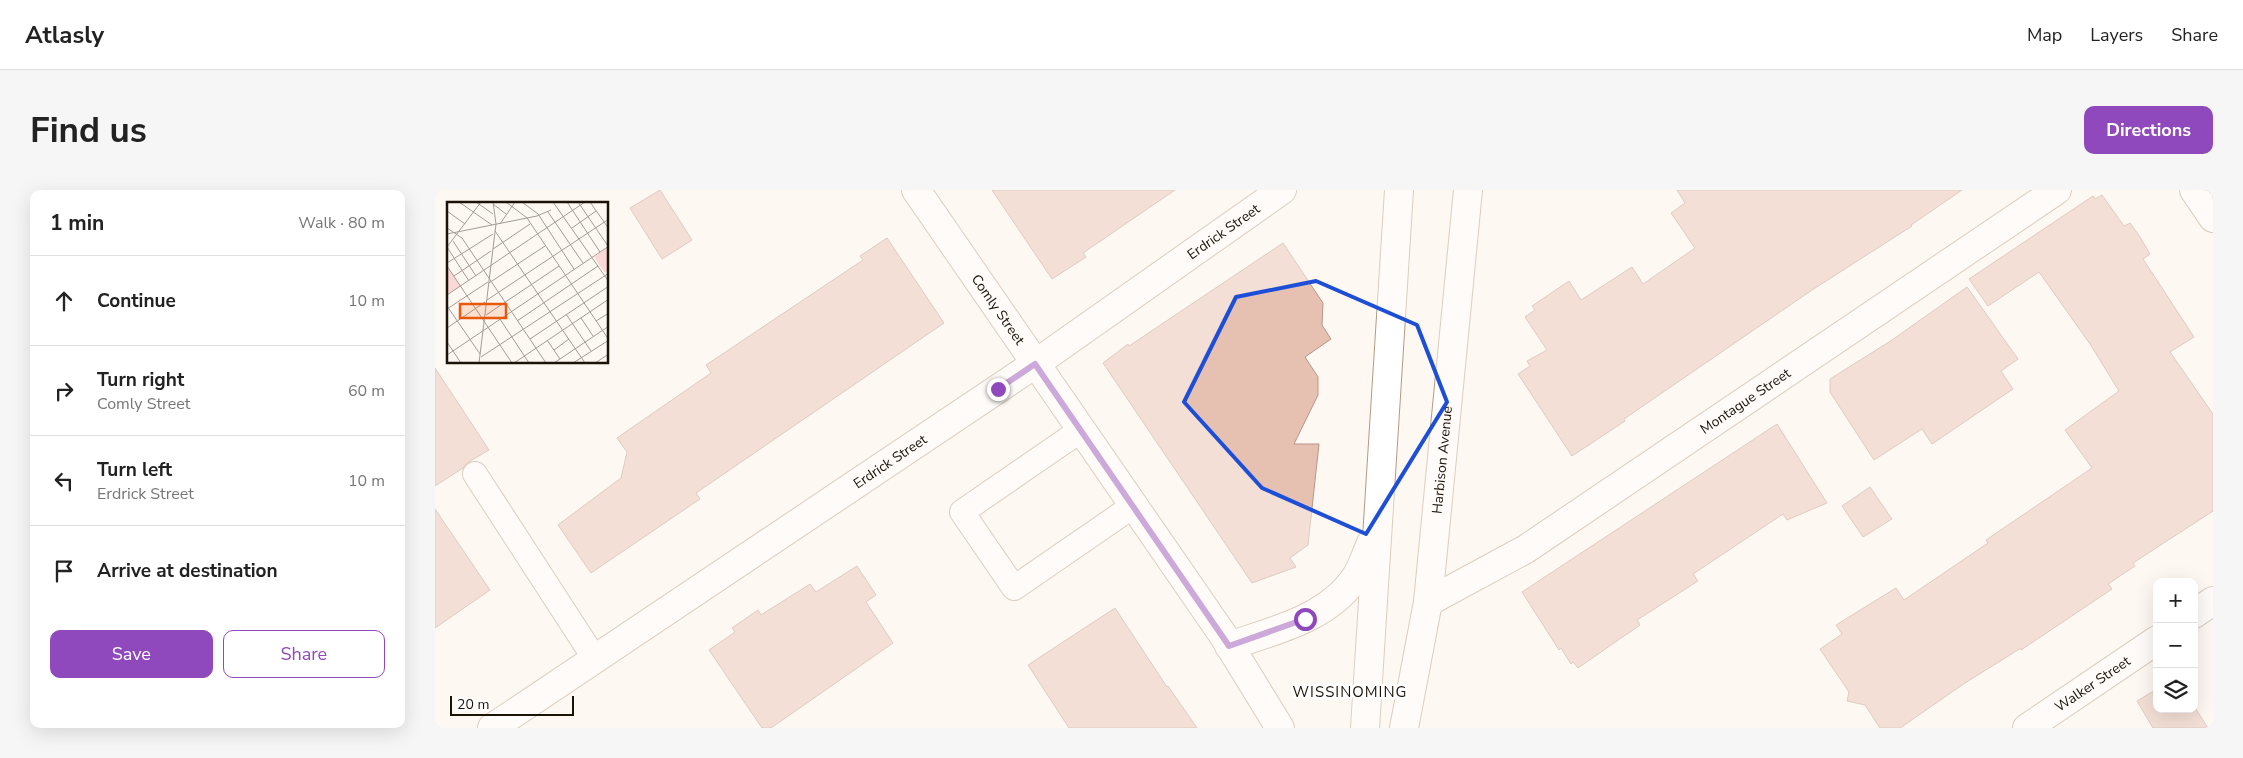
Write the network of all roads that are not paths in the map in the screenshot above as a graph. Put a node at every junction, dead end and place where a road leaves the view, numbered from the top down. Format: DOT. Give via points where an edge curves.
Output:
graph roads {
  1 [pos="917,190"];
  2 [pos="1282,190"];
  3 [pos="1399,190"];
  4 [pos="1468,190"];
  5 [pos="2057,190"];
  6 [pos="2194,190"];
  7 [pos="2213,218"];
  8 [pos="1035,364"];
  9 [pos="1081,430"];
  10 [pos="475,474"];
  11 [pos="1133,506"];
  12 [pos="1377,530"];
  13 [pos="2213,601"];
  14 [pos="1428,602"];
  15 [pos="2198,611"];
  16 [pos="2153,643"];
  17 [pos="1229,646"];
  18 [pos="595,659"];
  19 [pos="492,728"];
  20 [pos="1281,728"];
  21 [pos="1365,728"];
  22 [pos="1403,728"];
  23 [pos="2027,728"];
  1 -- 8 [label="street, Comly Street"];
  2 -- 8 [label="street, Erdrick Street"];
  3 -- 12 [label="street"];
  4 -- 14 [label="street, Harbison Avenue"];
  5 -- 14 [label="street, Montague Street" via="1526,549"];
  6 -- 7 [label="street"];
  8 -- 9 [label="street, Comly Street"];
  8 -- 18 [label="street, Erdrick Street"];
  9 -- 11 [label="street, Comly Street"];
  9 -- 11 [label="lane" via="962,512 1014,588"];
  10 -- 18 [label="lane"];
  11 -- 17 [label="street, Comly Street"];
  12 -- 17 [label="street" via="1355,578 1332,601 1305,619"];
  12 -- 21 [label="street"];
  13 -- 15 [label="street"];
  14 -- 22 [label="street, Harbison Avenue"];
  16 -- 23 [label="street, Walker Street"];
  17 -- 20 [label="street, Comly Street"];
  18 -- 19 [label="street, Erdrick Street"];
}
